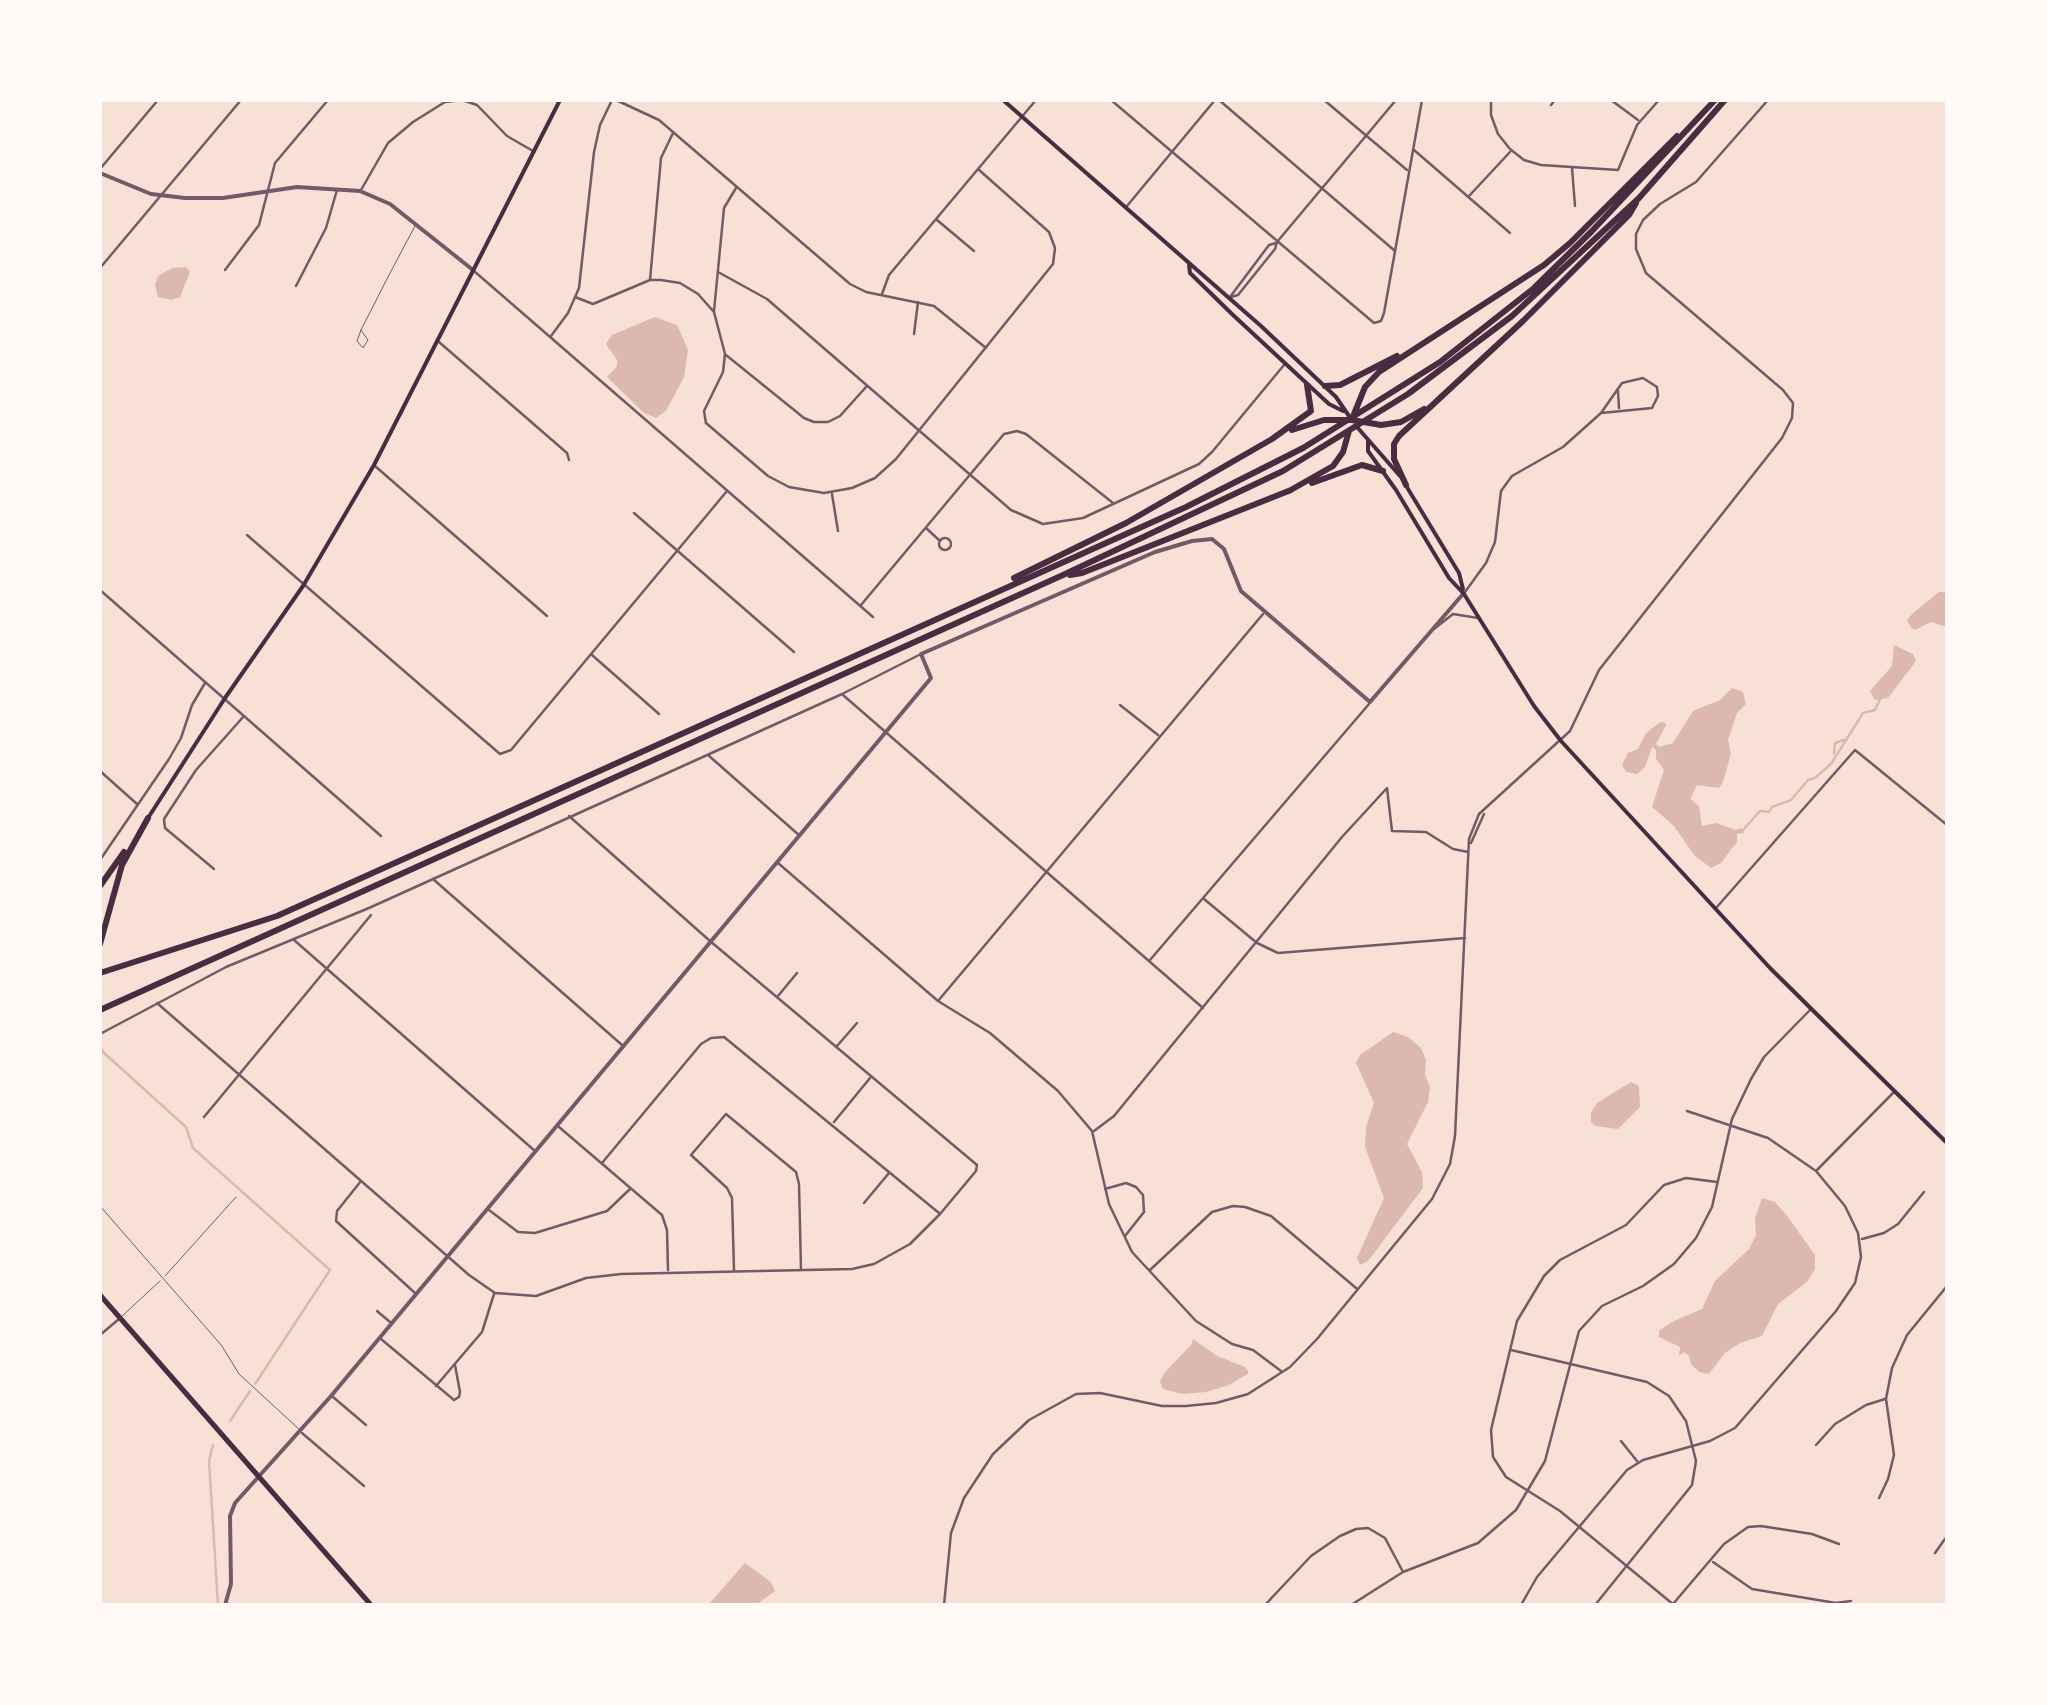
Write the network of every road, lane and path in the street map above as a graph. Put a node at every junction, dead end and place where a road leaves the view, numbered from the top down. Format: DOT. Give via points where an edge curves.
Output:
graph roads {
  1 [pos="158,100"];
  2 [pos="242,100"];
  3 [pos="328,100"];
  4 [pos="560,100"];
  5 [pos="614,100"];
  6 [pos="1003,100"];
  7 [pos="1036,100"];
  8 [pos="1111,100"];
  9 [pos="1217,100"];
  10 [pos="1324,100"];
  11 [pos="1396,100"];
  12 [pos="1422,100"];
  13 [pos="1490,100"];
  14 [pos="1556,100"];
  15 [pos="1611,100"];
  16 [pos="1659,100"];
  17 [pos="1716,100"];
  18 [pos="1725,100"];
  19 [pos="1768,100"];
  20 [pos="1552,105"];
  21 [pos="1022,116"];
  22 [pos="1640,122"];
  23 [pos="1694,123"];
  24 [pos="674,131"];
  25 [pos="1366,136"];
  26 [pos="1413,149"];
  27 [pos="534,151"];
  28 [pos="1511,151"];
  29 [pos="1172,152"];
  30 [pos="1572,167"];
  31 [pos="978,169"];
  32 [pos="100,171"];
  33 [pos="1409,172"];
  34 [pos="737,186"];
  35 [pos="338,188"];
  36 [pos="1322,188"];
  37 [pos="268,191"];
  38 [pos="360,191"];
  39 [pos="161,196"];
  40 [pos="1469,196"];
  41 [pos="1639,198"];
  42 [pos="1575,206"];
  43 [pos="1126,208"];
  44 [pos="936,218"];
  45 [pos="417,223"];
  46 [pos="1510,233"];
  47 [pos="1277,242"];
  48 [pos="1395,251"];
  49 [pos="974,252"];
  50 [pos="1188,265"];
  51 [pos="100,268"];
  52 [pos="225,270"];
  53 [pos="473,270"];
  54 [pos="718,272"];
  55 [pos="650,280"];
  56 [pos="296,286"];
  57 [pos="882,296"];
  58 [pos="575,297"];
  59 [pos="1229,298"];
  60 [pos="918,301"];
  61 [pos="714,312"];
  62 [pos="361,330"];
  63 [pos="914,334"];
  64 [pos="550,337"];
  65 [pos="438,341"];
  66 [pos="1420,344"];
  67 [pos="986,348"];
  68 [pos="725,354"];
  69 [pos="1284,364"];
  70 [pos="1307,384"];
  71 [pos="866,386"];
  72 [pos="1325,386"];
  73 [pos="1618,390"];
  74 [pos="1434,403"];
  75 [pos="1343,411"];
  76 [pos="1619,412"];
  77 [pos="1601,413"];
  78 [pos="1352,420"];
  79 [pos="918,430"];
  80 [pos="1272,439"];
  81 [pos="1368,440"];
  82 [pos="569,460"];
  83 [pos="374,465"];
  84 [pos="1383,471"];
  85 [pos="969,474"];
  86 [pos="1406,485"];
  87 [pos="727,491"];
  88 [pos="1289,491"];
  89 [pos="832,492"];
  90 [pos="1114,503"];
  91 [pos="634,514"];
  92 [pos="925,527"];
  93 [pos="838,531"];
  94 [pos="246,535"];
  95 [pos="940,541"];
  96 [pos="678,550"];
  97 [pos="1063,575"];
  98 [pos="303,586"];
  99 [pos="100,590"];
  100 [pos="1464,594"];
  101 [pos="977,599"];
  102 [pos="860,606"];
  103 [pos="1264,612"];
  104 [pos="547,616"];
  105 [pos="873,617"];
  106 [pos="1478,618"];
  107 [pos="1433,630"];
  108 [pos="794,652"];
  109 [pos="591,654"];
  110 [pos="921,654"];
  111 [pos="206,682"];
  112 [pos="842,694"];
  113 [pos="224,698"];
  114 [pos="1370,702"];
  115 [pos="1120,705"];
  116 [pos="659,714"];
  117 [pos="244,715"];
  118 [pos="886,732"];
  119 [pos="1160,736"];
  120 [pos="1561,741"];
  121 [pos="707,754"];
  122 [pos="100,771"];
  123 [pos="138,804"];
  124 [pos="569,816"];
  125 [pos="148,818"];
  126 [pos="1947,824"];
  127 [pos="381,836"];
  128 [pos="801,836"];
  129 [pos="1469,852"];
  130 [pos="100,860"];
  131 [pos="777,862"];
  132 [pos="214,869"];
  133 [pos="1045,870"];
  134 [pos="432,878"];
  135 [pos="100,886"];
  136 [pos="1203,898"];
  137 [pos="1715,910"];
  138 [pos="371,915"];
  139 [pos="293,938"];
  140 [pos="1466,938"];
  141 [pos="710,941"];
  142 [pos="100,944"];
  143 [pos="1257,944"];
  144 [pos="1149,961"];
  145 [pos="326,968"];
  146 [pos="100,973"];
  147 [pos="797,973"];
  148 [pos="777,997"];
  149 [pos="938,1001"];
  150 [pos="157,1003"];
  151 [pos="1204,1009"];
  152 [pos="1811,1009"];
  153 [pos="100,1010"];
  154 [pos="857,1023"];
  155 [pos="100,1034"];
  156 [pos="624,1046"];
  157 [pos="836,1047"];
  158 [pos="238,1074"];
  159 [pos="872,1076"];
  160 [pos="1894,1092"];
  161 [pos="1687,1111"];
  162 [pos="204,1117"];
  163 [pos="832,1124"];
  164 [pos="1731,1124"];
  165 [pos="557,1126"];
  166 [pos="1092,1131"];
  167 [pos="1947,1143"];
  168 [pos="535,1152"];
  169 [pos="602,1163"];
  170 [pos="1816,1171"];
  171 [pos="890,1172"];
  172 [pos="361,1182"];
  173 [pos="1718,1182"];
  174 [pos="630,1188"];
  175 [pos="1105,1188"];
  176 [pos="1924,1192"];
  177 [pos="236,1196"];
  178 [pos="864,1202"];
  179 [pos="100,1206"];
  180 [pos="487,1208"];
  181 [pos="940,1214"];
  182 [pos="1124,1238"];
  183 [pos="1860,1240"];
  184 [pos="447,1256"];
  185 [pos="800,1270"];
  186 [pos="1149,1271"];
  187 [pos="734,1272"];
  188 [pos="668,1273"];
  189 [pos="162,1278"];
  190 [pos="1357,1289"];
  191 [pos="1946,1289"];
  192 [pos="495,1293"];
  193 [pos="416,1294"];
  194 [pos="100,1295"];
  195 [pos="377,1311"];
  196 [pos="120,1318"];
  197 [pos="392,1323"];
  198 [pos="100,1335"];
  199 [pos="380,1338"];
  200 [pos="1510,1350"];
  201 [pos="1570,1363"];
  202 [pos="455,1365"];
  203 [pos="1282,1372"];
  204 [pos="436,1386"];
  205 [pos="331,1396"];
  206 [pos="1886,1399"];
  207 [pos="366,1425"];
  208 [pos="301,1432"];
  209 [pos="1621,1441"];
  210 [pos="1816,1445"];
  211 [pos="1692,1446"];
  212 [pos="1638,1462"];
  213 [pos="259,1478"];
  214 [pos="364,1486"];
  215 [pos="1529,1492"];
  216 [pos="1879,1498"];
  217 [pos="1579,1526"];
  218 [pos="1947,1536"];
  219 [pos="1839,1544"];
  220 [pos="1935,1553"];
  221 [pos="1710,1560"];
  222 [pos="1626,1566"];
  223 [pos="1402,1572"];
  224 [pos="1851,1601"];
  225 [pos="1814,1602"];
  226 [pos="224,1605"];
  227 [pos="372,1605"];
  228 [pos="944,1605"];
  229 [pos="1265,1605"];
  230 [pos="1351,1605"];
  231 [pos="1520,1605"];
  232 [pos="1595,1605"];
  233 [pos="1673,1605"];
  1 -- 32 [label="street"];
  2 -- 39 [label="street"];
  3 -- 37 [label="street" via="275,164"];
  4 -- 27 [label="main road"];
  5 -- 24 [label="street"];
  5 -- 58 [label="street" via="596,138"];
  6 -- 21 [label="main road"];
  7 -- 21 [label="street"];
  8 -- 29 [label="street"];
  9 -- 29 [label="street"];
  9 -- 36 [label="street"];
  10 -- 25 [label="street"];
  11 -- 25 [label="street"];
  12 -- 26 [label="street"];
  13 -- 28 [label="street" via="1495,128"];
  14 -- 20 [label="street"];
  15 -- 22 [label="street"];
  16 -- 22 [label="street"];
  17 -- 23 [label="highway"];
  18 -- 41 [label="highway"];
  19 -- 120 [label="street" via="1696,182 1643,220 1636,250 1646,273 1783,390 1793,403 1792,418 1599,670 1577,722"];
  21 -- 31 [label="street"];
  21 -- 43 [label="main road"];
  22 -- 30 [label="street" via="1618,170"];
  23 -- 66 [label="highway" via="1544,265"];
  23 -- 101 [label="highway" via="1534,288 1440,362 1342,426 1186,507"];
  24 -- 34 [label="street"];
  24 -- 55 [label="street" via="661,158"];
  25 -- 33 [label="street"];
  25 -- 36 [label="street"];
  26 -- 33 [label="street"];
  26 -- 40 [label="street"];
  27 -- 38 [label="street" via="506,136 477,105 445,102 388,142"];
  27 -- 53 [label="main road"];
  28 -- 30 [label="street" via="1534,164"];
  28 -- 40 [label="street"];
  29 -- 43 [label="street"];
  29 -- 47 [label="street"];
  30 -- 42 [label="street"];
  31 -- 44 [label="street"];
  31 -- 67 [label="street" via="1049,232 1056,256"];
  32 -- 39 [label="street"];
  33 -- 48 [label="street"];
  34 -- 54 [label="street" via="724,208"];
  34 -- 57 [label="street" via="850,284"];
  35 -- 37 [label="street"];
  35 -- 38 [label="street"];
  35 -- 56 [label="street"];
  36 -- 47 [label="street"];
  36 -- 48 [label="street"];
  37 -- 39 [label="street"];
  37 -- 52 [label="street" via="259,225"];
  38 -- 45 [label="street"];
  39 -- 51 [label="street"];
  40 -- 46 [label="street"];
  41 -- 74 [label="highway" via="1523,322"];
  41 -- 97 [label="highway" via="1512,316 1369,421 1227,499"];
  43 -- 50 [label="main road"];
  44 -- 49 [label="street"];
  44 -- 57 [label="street" via="889,274"];
  45 -- 53 [label="street"];
  45 -- 62 [label="lane"];
  47 -- 48 [label="street" via="1370,322 1381,321 1384,313"];
  47 -- 59 [label="street"];
  50 -- 59 [label="main road"];
  50 -- 69 [label="main road"];
  53 -- 64 [label="street"];
  53 -- 65 [label="main road"];
  54 -- 61 [label="street"];
  54 -- 71 [label="street" via="767,300"];
  55 -- 58 [label="street" via="598,303"];
  55 -- 61 [label="street" via="686,286"];
  57 -- 60 [label="street"];
  58 -- 64 [label="street"];
  59 -- 72 [label="main road"];
  60 -- 63 [label="street"];
  60 -- 67 [label="street"];
  61 -- 68 [label="street"];
  64 -- 87 [label="street"];
  65 -- 82 [label="street"];
  65 -- 83 [label="main road"];
  66 -- 72 [label="highway" via="1340,385"];
  66 -- 78 [label="highway" via="1365,387"];
  67 -- 79 [label="street"];
  68 -- 71 [label="street" via="814,422 840,416"];
  68 -- 89 [label="street" via="704,411 706,423 768,476 800,491"];
  69 -- 70 [label="main road"];
  69 -- 90 [label="street" via="1202,462"];
  70 -- 75 [label="main road"];
  70 -- 80 [label="highway" via="1311,411"];
  71 -- 79 [label="street"];
  72 -- 75 [label="main road"];
  73 -- 76 [label="street"];
  73 -- 76 [label="street" via="1625,381 1643,378 1658,396 1652,408"];
  73 -- 77 [label="street"];
  74 -- 78 [label="highway" via="1401,422"];
  74 -- 86 [label="highway" via="1394,444"];
  75 -- 78 [label="main road"];
  76 -- 77 [label="street"];
  77 -- 100 [label="street" via="1585,431 1512,476 1501,491 1495,542"];
  78 -- 80 [label="highway" via="1313,422"];
  78 -- 81 [label="main road"];
  78 -- 88 [label="highway" via="1333,466"];
  79 -- 85 [label="street"];
  79 -- 89 [label="street" via="874,478"];
  80 -- 101 [label="highway"];
  81 -- 84 [label="main road" via="1368,452"];
  81 -- 86 [label="main road"];
  83 -- 98 [label="main road"];
  83 -- 104 [label="street"];
  84 -- 88 [label="highway" via="1362,464"];
  84 -- 100 [label="main road"];
  85 -- 90 [label="street" via="1036,523 1076,520"];
  85 -- 90 [label="street" via="996,441 1012,432 1026,434"];
  85 -- 92 [label="street"];
  86 -- 100 [label="main road" via="1459,573"];
  87 -- 96 [label="street"];
  87 -- 102 [label="street"];
  88 -- 97 [label="highway" via="1082,574"];
  89 -- 93 [label="street"];
  91 -- 96 [label="street"];
  92 -- 95 [label="street"];
  92 -- 102 [label="street"];
  94 -- 98 [label="street"];
  96 -- 108 [label="street"];
  96 -- 109 [label="street"];
  97 -- 153 [label="highway"];
  98 -- 109 [label="street" via="500,754 511,750"];
  98 -- 113 [label="main road"];
  99 -- 111 [label="street"];
  100 -- 106 [label="main road"];
  100 -- 107 [label="street"];
  101 -- 146 [label="highway" via="277,916"];
  102 -- 105 [label="street"];
  103 -- 110 [label="street" via="1241,591 1224,549 1212,539 1154,552"];
  103 -- 114 [label="street"];
  103 -- 119 [label="street"];
  106 -- 107 [label="street" via="1453,614"];
  106 -- 120 [label="main road"];
  107 -- 114 [label="street"];
  109 -- 116 [label="street"];
  110 -- 112 [label="street"];
  110 -- 118 [label="street" via="931,678"];
  111 -- 113 [label="street"];
  111 -- 123 [label="street" via="181,738"];
  112 -- 118 [label="street"];
  112 -- 121 [label="street"];
  113 -- 117 [label="street"];
  113 -- 125 [label="main road"];
  114 -- 136 [label="street"];
  115 -- 119 [label="street"];
  117 -- 127 [label="street"];
  117 -- 132 [label="street" via="164,819 165,828"];
  118 -- 128 [label="street"];
  118 -- 133 [label="street"];
  119 -- 133 [label="street"];
  120 -- 129 [label="street" via="1484,811"];
  120 -- 137 [label="main road"];
  121 -- 124 [label="street"];
  121 -- 128 [label="street"];
  122 -- 123 [label="street"];
  123 -- 130 [label="street"];
  124 -- 134 [label="street"];
  124 -- 141 [label="street"];
  125 -- 135 [label="highway"];
  125 -- 142 [label="highway" via="122,865"];
  126 -- 137 [label="street" via="1855,750"];
  128 -- 131 [label="street"];
  129 -- 140 [label="street"];
  129 -- 143 [label="street" via="1426,832 1392,831 1387,788"];
  131 -- 141 [label="street"];
  131 -- 149 [label="street"];
  133 -- 144 [label="street"];
  133 -- 149 [label="street"];
  134 -- 139 [label="street"];
  134 -- 156 [label="street"];
  136 -- 143 [label="street"];
  136 -- 144 [label="street"];
  137 -- 152 [label="main road"];
  138 -- 145 [label="street"];
  139 -- 145 [label="street"];
  139 -- 150 [label="street"];
  140 -- 143 [label="street" via="1278,954"];
  140 -- 190 [label="street" via="1450,1164 1432,1199"];
  141 -- 148 [label="street"];
  141 -- 156 [label="street"];
  143 -- 151 [label="street"];
  144 -- 151 [label="street"];
  145 -- 158 [label="street"];
  145 -- 168 [label="street"];
  147 -- 148 [label="street"];
  148 -- 157 [label="street"];
  149 -- 166 [label="street" via="1024,1059"];
  150 -- 155 [label="street"];
  150 -- 158 [label="street"];
  151 -- 166 [label="street" via="1114,1116"];
  152 -- 160 [label="main road"];
  152 -- 164 [label="street" via="1764,1057"];
  154 -- 157 [label="street"];
  156 -- 165 [label="street"];
  157 -- 159 [label="street"];
  158 -- 162 [label="street"];
  158 -- 172 [label="street"];
  159 -- 163 [label="street"];
  159 -- 181 [label="street" via="978,1167"];
  160 -- 167 [label="main road"];
  160 -- 170 [label="street"];
  161 -- 164 [label="street"];
  163 -- 169 [label="street" via="734,1042 711,1038"];
  163 -- 171 [label="street"];
  164 -- 170 [label="street" via="1776,1142"];
  164 -- 173 [label="street"];
  165 -- 168 [label="street"];
  165 -- 169 [label="street"];
  166 -- 175 [label="street"];
  168 -- 180 [label="street"];
  169 -- 174 [label="street"];
  170 -- 183 [label="street" via="1845,1206"];
  171 -- 178 [label="street"];
  171 -- 181 [label="street"];
  172 -- 184 [label="street"];
  172 -- 193 [label="street" via="336,1210 336,1221"];
  173 -- 200 [label="street" via="1669,1182 1626,1224 1560,1260 1529,1296"];
  173 -- 201 [label="street" via="1704,1225 1684,1253 1591,1315 1578,1330"];
  174 -- 180 [label="street" via="607,1211 536,1233 518,1232"];
  174 -- 188 [label="street" via="664,1218"];
  175 -- 182 [label="street"];
  175 -- 182 [label="street" via="1130,1184 1143,1194 1144,1212"];
  176 -- 183 [label="street" via="1898,1224"];
  177 -- 189 [label="lane"];
  179 -- 189 [label="lane"];
  180 -- 184 [label="street"];
  181 -- 185 [label="street" via="910,1244 874,1264"];
  182 -- 186 [label="street"];
  183 -- 211 [label="street" via="1855,1282 1836,1311 1746,1418"];
  184 -- 192 [label="street"];
  184 -- 193 [label="street"];
  185 -- 187 [label="street"];
  185 -- 187 [label="street" via="793,1167 729,1114 692,1158 732,1198"];
  186 -- 190 [label="street" via="1212,1212 1245,1207 1271,1216"];
  186 -- 203 [label="street" via="1196,1321"];
  187 -- 188 [label="street"];
  188 -- 192 [label="street" via="597,1276 536,1296"];
  189 -- 196 [label="lane"];
  189 -- 208 [label="lane" via="244,1379"];
  190 -- 203 [label="street"];
  191 -- 206 [label="street" via="1901,1347"];
  192 -- 202 [label="street" via="482,1332"];
  193 -- 197 [label="street"];
  194 -- 196 [label="main road"];
  195 -- 197 [label="street"];
  196 -- 198 [label="street"];
  196 -- 213 [label="main road"];
  197 -- 199 [label="street"];
  199 -- 204 [label="street"];
  199 -- 205 [label="street"];
  200 -- 201 [label="street"];
  200 -- 215 [label="street" via="1490,1444 1500,1470"];
  201 -- 211 [label="street" via="1662,1390 1682,1412"];
  201 -- 215 [label="street" via="1551,1444"];
  202 -- 204 [label="street"];
  202 -- 204 [label="street" via="457,1399"];
  203 -- 228 [label="street" via="1248,1394 1216,1403 1162,1406 1076,1394 1029,1420 993,1454 964,1498 951,1533"];
  205 -- 207 [label="street"];
  205 -- 208 [label="street"];
  206 -- 210 [label="street" via="1836,1424"];
  206 -- 216 [label="street" via="1894,1455"];
  208 -- 213 [label="street"];
  208 -- 214 [label="street"];
  209 -- 212 [label="street"];
  211 -- 212 [label="street"];
  211 -- 222 [label="street" via="1692,1485"];
  212 -- 217 [label="street"];
  213 -- 226 [label="street" via="230,1512 231,1584"];
  213 -- 227 [label="main road"];
  215 -- 217 [label="street"];
  215 -- 223 [label="street" via="1478,1543"];
  217 -- 222 [label="street"];
  217 -- 231 [label="street"];
  218 -- 220 [label="street"];
  219 -- 221 [label="street" via="1748,1527"];
  221 -- 225 [label="street" via="1752,1589"];
  221 -- 233 [label="street"];
  222 -- 232 [label="street"];
  222 -- 233 [label="street"];
  223 -- 229 [label="street" via="1386,1538 1356,1529 1311,1556"];
  223 -- 230 [label="street"];
  224 -- 225 [label="street"];
}
